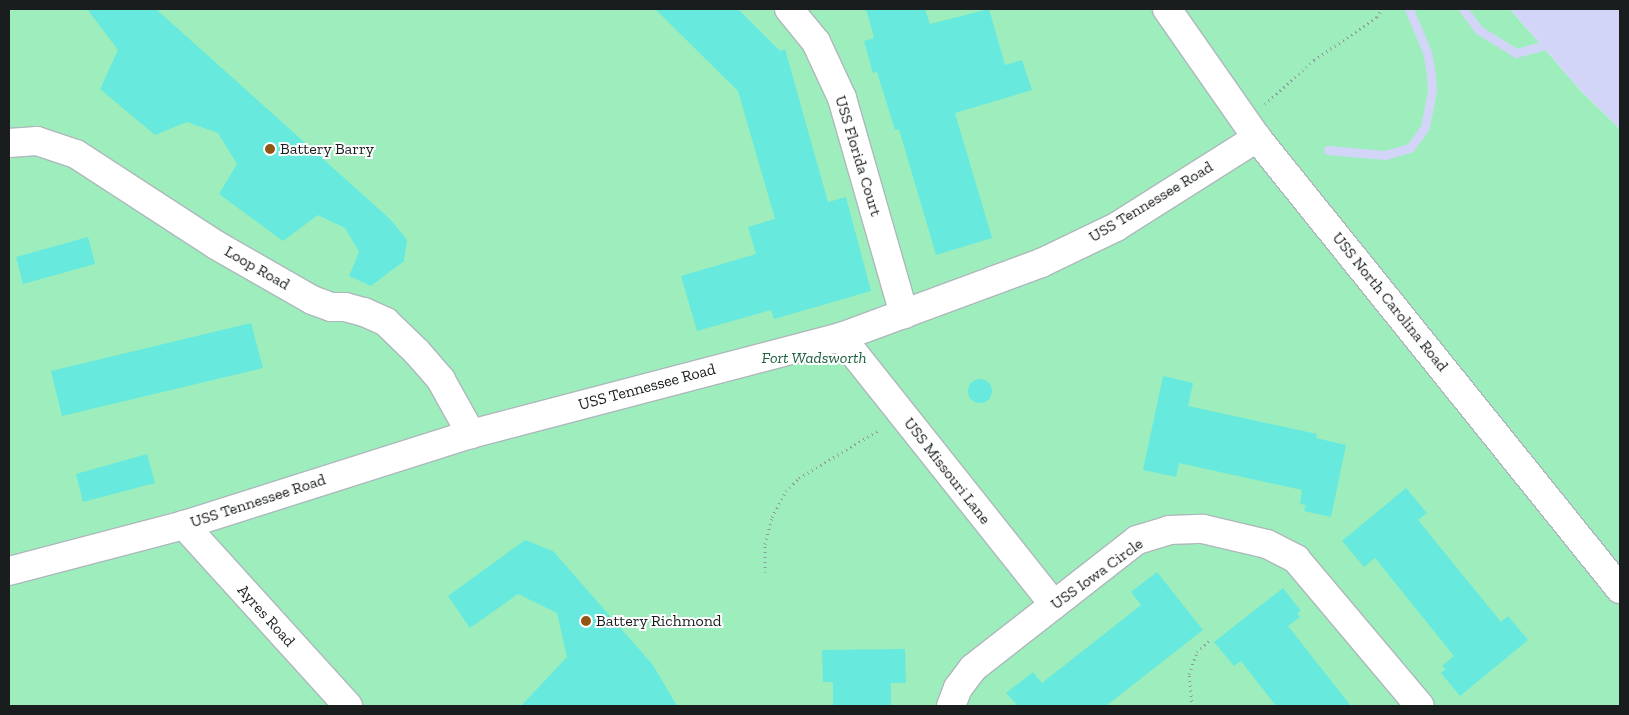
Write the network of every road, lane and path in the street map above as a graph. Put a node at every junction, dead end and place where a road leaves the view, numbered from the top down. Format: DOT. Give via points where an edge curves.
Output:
graph roads {
  1 [pos="789,9"];
  2 [pos="1167,9"];
  3 [pos="1382,9"];
  4 [pos="1252,129"];
  5 [pos="9,143"];
  6 [pos="904,314"];
  7 [pos="841,337"];
  8 [pos="880,430"];
  9 [pos="471,434"];
  10 [pos="184,525"];
  11 [pos="9,571"];
  12 [pos="766,572"];
  13 [pos="1620,589"];
  14 [pos="1054,605"];
  15 [pos="1209,641"];
  16 [pos="348,706"];
  17 [pos="951,706"];
  18 [pos="1192,706"];
  19 [pos="1420,706"];
  1 -- 6 [label="street, USS Florida Court" via="816,42 842,98"];
  2 -- 4 [label="street, USS North Carolina Road"];
  3 -- 4 [label="path" via="1377,17 1314,60"];
  4 -- 6 [label="street, USS Tennessee Road" via="1116,227 1041,263"];
  4 -- 13 [label="street, USS North Carolina Road"];
  5 -- 9 [label="street, Loop Road" via="37,140 76,154 216,245 312,300 331,307 364,312 386,322 441,380"];
  6 -- 7 [label="street, USS Tennessee Road"];
  7 -- 9 [label="street, USS Tennessee Road"];
  7 -- 14 [label="street, USS Missouri Lane"];
  8 -- 12 [label="path" via="799,478 786,491 772,517 765,544"];
  9 -- 10 [label="street, USS Tennessee Road"];
  10 -- 11 [label="street, USS Tennessee Road"];
  10 -- 16 [label="street, Ayres Road"];
  14 -- 17 [label="street, USS Iowa Circle" via="973,668 958,688"];
  14 -- 19 [label="street, USS Iowa Circle" via="1137,540 1169,530 1203,529 1267,544 1296,560"];
  15 -- 18 [label="path" via="1197,652 1189,674"];
}
